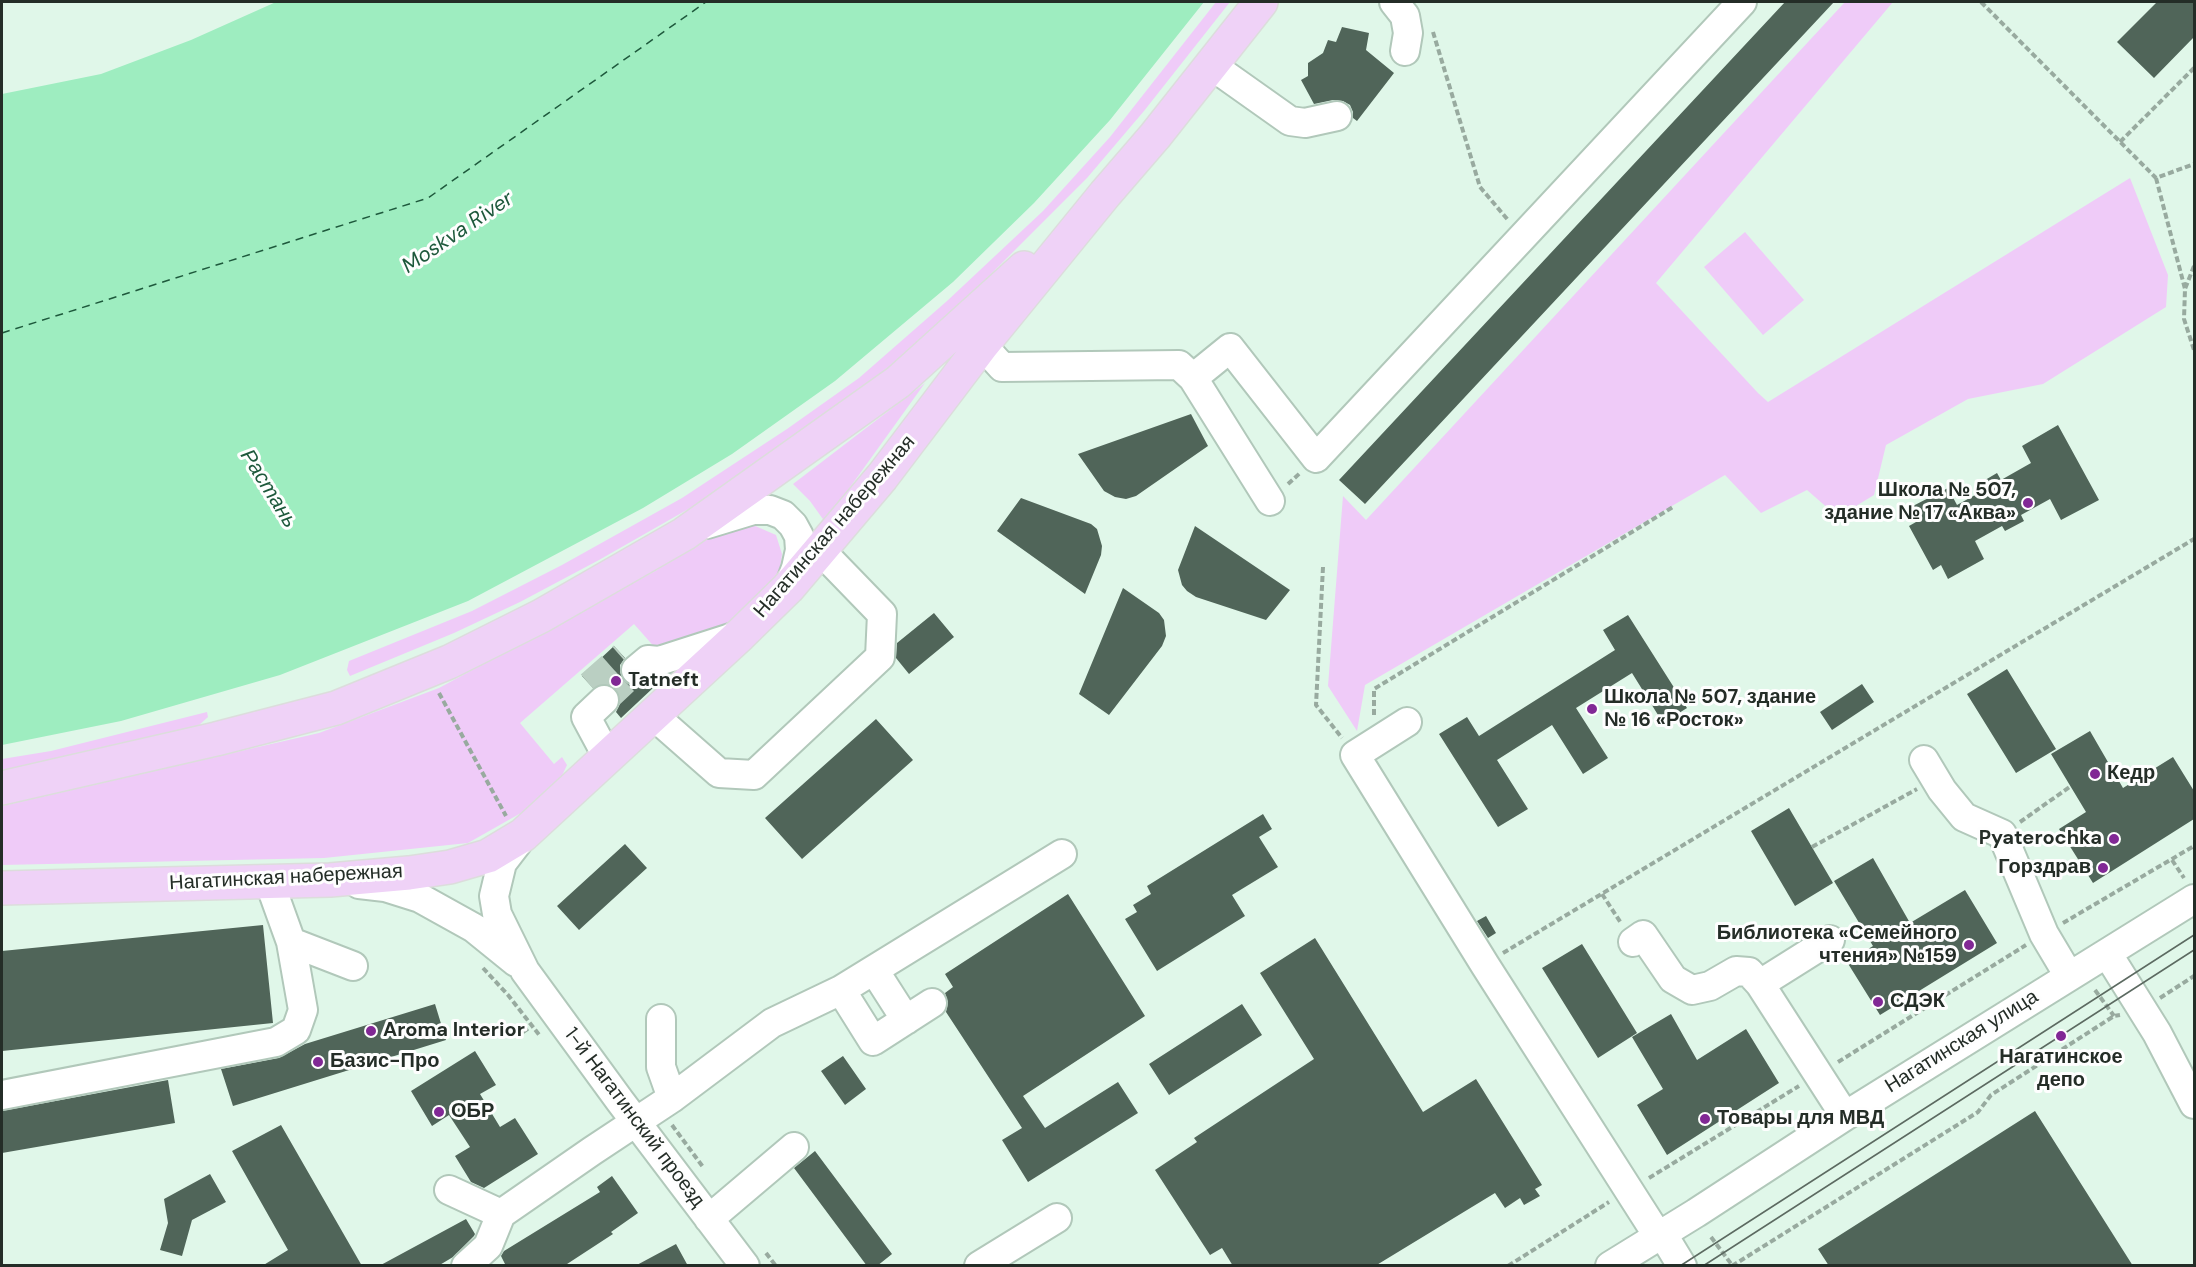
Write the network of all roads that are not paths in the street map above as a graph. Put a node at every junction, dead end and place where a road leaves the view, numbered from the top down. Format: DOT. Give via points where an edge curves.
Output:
graph roads {
  1 [pos="1261,2"];
  2 [pos="1394,2"];
  3 [pos="1742,2"];
  4 [pos="1405,51"];
  5 [pos="1211,65"];
  6 [pos="1337,116"];
  7 [pos="1105,194"];
  8 [pos="982,345"];
  9 [pos="1192,378"];
  10 [pos="1270,501"];
  11 [pos="684,534"];
  12 [pos="820,550"];
  13 [pos="788,588"];
  14 [pos="740,635"];
  15 [pos="635,662"];
  16 [pos="593,700"];
  17 [pos="653,715"];
  18 [pos="1407,722"];
  19 [pos="608,758"];
  20 [pos="1930,770"];
  21 [pos="2,788"];
  22 [pos="510,829"];
  23 [pos="1062,854"];
  24 [pos="330,880"];
  25 [pos="269,881"];
  26 [pos="2,888"];
  27 [pos="2189,889"];
  28 [pos="1830,940"];
  29 [pos="291,942"];
  30 [pos="1633,942"];
  31 [pos="2107,952"];
  32 [pos="353,966"];
  33 [pos="525,970"];
  34 [pos="874,970"];
  35 [pos="2069,976"];
  36 [pos="1760,984"];
  37 [pos="842,990"];
  38 [pos="932,1003"];
  39 [pos="661,1019"];
  40 [pos="906,1020"];
  41 [pos="2,1095"];
  42 [pos="672,1098"];
  43 [pos="2194,1104"];
  44 [pos="1845,1116"];
  45 [pos="636,1122"];
  46 [pos="794,1147"];
  47 [pos="449,1190"];
  48 [pos="501,1214"];
  49 [pos="1057,1218"];
  50 [pos="709,1219"];
  51 [pos="1660,1234"];
  52 [pos="466,1266"];
  53 [pos="745,1266"];
  54 [pos="979,1266"];
  55 [pos="1610,1266"];
  56 [pos="1682,1266"];
  1 -- 5 [label="main road, Нагатинская набережная"];
  2 -- 4 [label="street" via="1405,16"];
  3 -- 9 [label="street" via="1316,458 1230,348"];
  5 -- 6 [label="street" via="1290,121 1305,123"];
  5 -- 7 [label="main road, Нагатинская набережная"];
  7 -- 8 [label="main road, Нагатинская набережная"];
  7 -- 11 [label="main road, Нагатинская набережная" via="898,382"];
  8 -- 9 [label="street" via="1002,367 1179,365"];
  8 -- 12 [label="main road, Нагатинская набережная" via="882,477"];
  9 -- 10 [label="street"];
  11 -- 13 [label="street" via="720,518 753,510 783,515 793,525 800,543"];
  11 -- 21 [label="main road, Нагатинская набережная" via="521,627 449,662 336,708"];
  12 -- 13 [label="main road, Нагатинская набережная"];
  12 -- 17 [label="street" via="882,614 880,657 754,775 719,773"];
  13 -- 14 [label="main road, Нагатинская набережная"];
  14 -- 15 [label="street" via="659,661"];
  14 -- 17 [label="main road, Нагатинская набережная"];
  16 -- 19 [label="street"];
  17 -- 19 [label="main road, Нагатинская набережная"];
  18 -- 51 [label="street" via="1364,749 1485,964"];
  19 -- 22 [label="main road, Нагатинская набережная"];
  20 -- 35 [label="street" via="1964,817 2002,834 2044,934"];
  22 -- 24 [label="main road, Нагатинская набережная" via="488,856 450,867"];
  22 -- 33 [label="street" via="494,896 498,914"];
  23 -- 34 [label="street"];
  24 -- 25 [label="main road, Нагатинская набережная"];
  24 -- 33 [label="street" via="385,887 420,898 474,928"];
  25 -- 26 [label="main road, Нагатинская набережная"];
  25 -- 29 [label="street"];
  27 -- 31 [label="street, Нагатинская улица"];
  28 -- 36 [label="street"];
  29 -- 32 [label="street"];
  29 -- 41 [label="street" via="303,1010 296,1030 276,1042"];
  30 -- 36 [label="street" via="1643,935 1673,979 1692,990 1710,986 1736,971 1749,972"];
  31 -- 35 [label="street, Нагатинская улица"];
  31 -- 43 [label="street" via="2157,1033"];
  33 -- 45 [label="street, 1-й Нагатинский проезд"];
  34 -- 37 [label="street"];
  34 -- 40 [label="street"];
  35 -- 44 [label="street, Нагатинская улица"];
  36 -- 44 [label="street"];
  37 -- 40 [label="street" via="873,1041"];
  37 -- 42 [label="street" via="772,1023"];
  38 -- 40 [label="street"];
  39 -- 42 [label="street" via="661,1067"];
  42 -- 45 [label="street"];
  44 -- 51 [label="street, Нагатинская улица"];
  45 -- 48 [label="street"];
  45 -- 50 [label="street, 1-й Нагатинский проезд"];
  46 -- 50 [label="street"];
  47 -- 48 [label="street"];
  48 -- 52 [label="street" via="488,1246"];
  49 -- 54 [label="street"];
  50 -- 53 [label="street, 1-й Нагатинский проезд"];
  51 -- 55 [label="street, Нагатинская улица"];
  51 -- 56 [label="street"];
}
